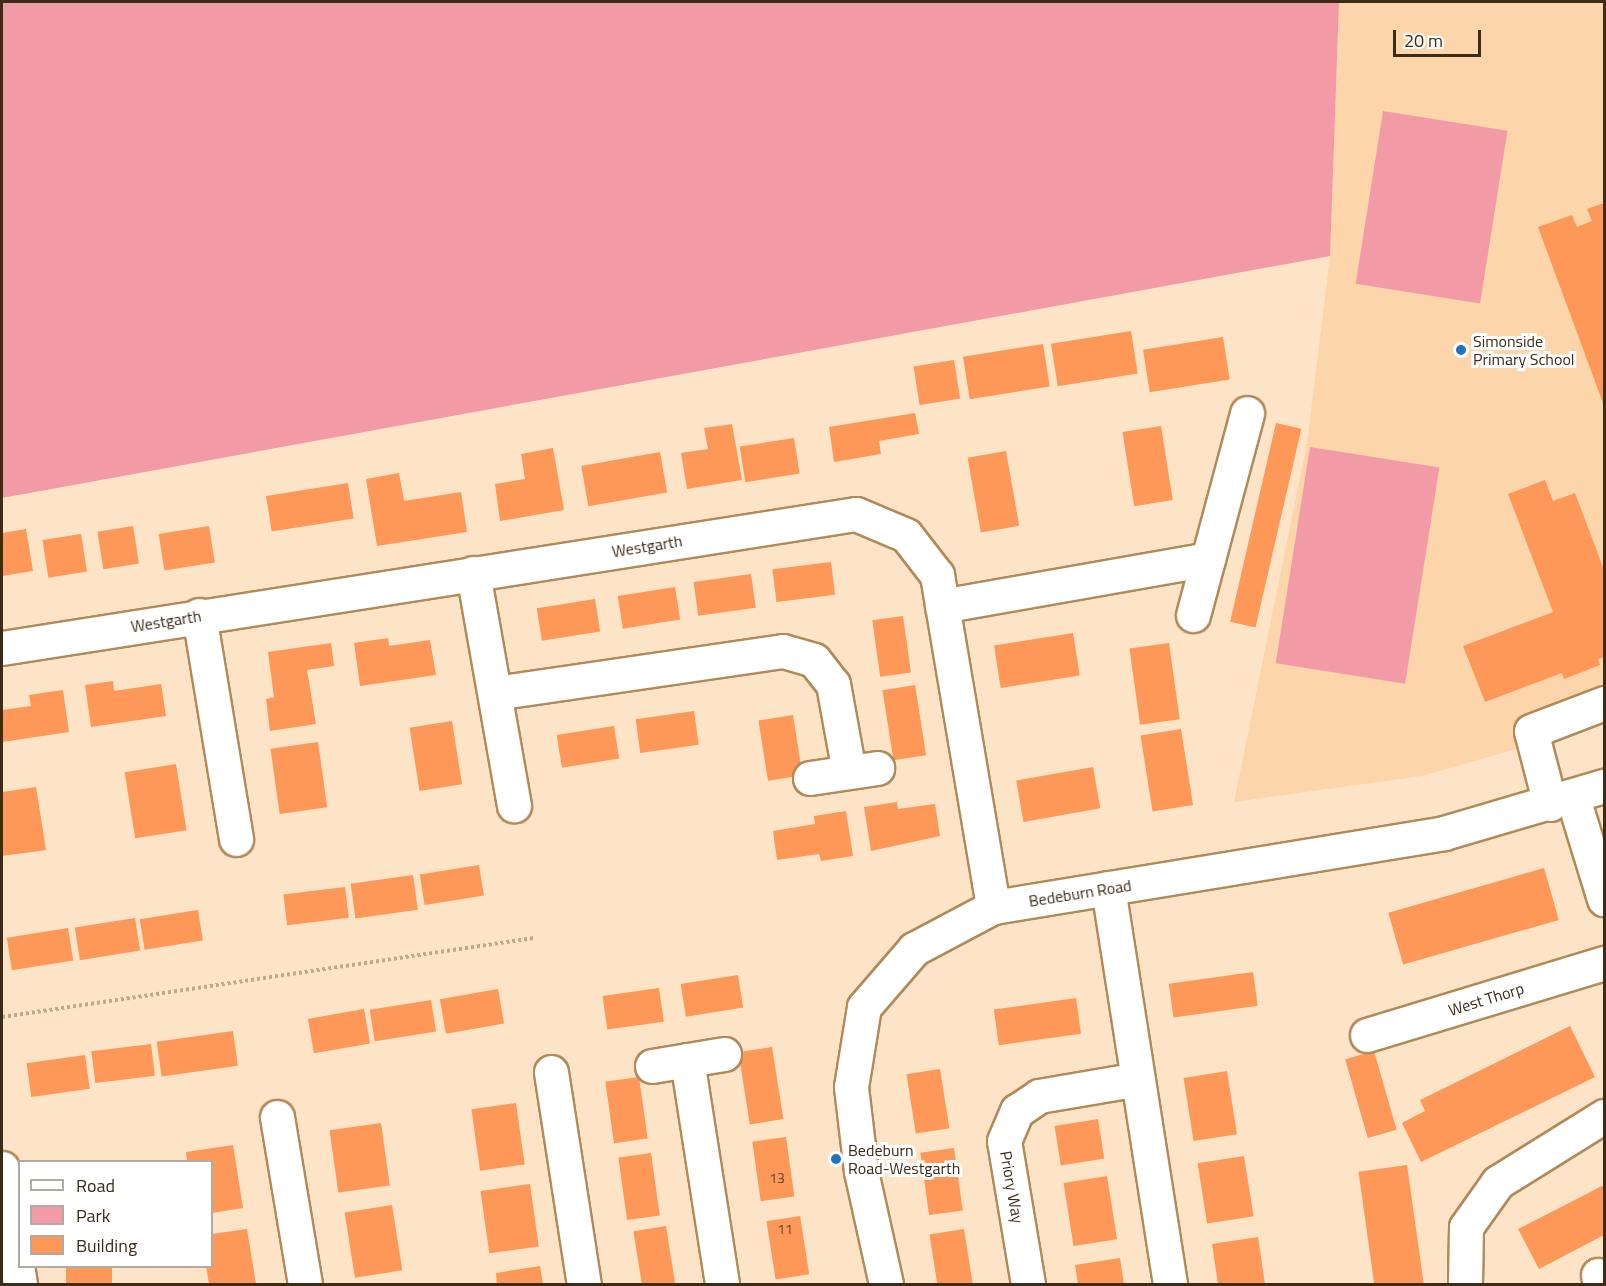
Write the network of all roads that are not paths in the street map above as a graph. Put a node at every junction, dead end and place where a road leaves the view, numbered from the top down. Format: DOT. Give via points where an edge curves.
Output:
graph roads {
  1 [pos="1247,413"];
  2 [pos="1208,559"];
  3 [pos="473,573"];
  4 [pos="942,606"];
  5 [pos="199,615"];
  6 [pos="1193,615"];
  7 [pos="2,648"];
  8 [pos="495,693"];
  9 [pos="1605,703"];
  10 [pos="810,778"];
  11 [pos="1605,786"];
  12 [pos="1561,801"];
  13 [pos="514,805"];
  14 [pos="236,839"];
  15 [pos="1108,888"];
  16 [pos="1605,899"];
  17 [pos="993,907"];
  18 [pos="1605,963"];
  19 [pos="1367,1035"];
  20 [pos="724,1054"];
  21 [pos="687,1060"];
  22 [pos="652,1066"];
  23 [pos="551,1072"];
  24 [pos="1138,1079"];
  25 [pos="1605,1116"];
  26 [pos="277,1117"];
  27 [pos="2,1168"];
  28 [pos="18,1266"];
  29 [pos="18,1268"];
  30 [pos="21,1284"];
  31 [pos="304,1284"];
  32 [pos="584,1284"];
  33 [pos="722,1284"];
  34 [pos="886,1284"];
  35 [pos="1028,1284"];
  36 [pos="1170,1284"];
  37 [pos="1465,1284"];
  1 -- 2 [label="street"];
  2 -- 4 [label="street"];
  2 -- 6 [label="street"];
  3 -- 4 [label="street, Westgarth" via="856,514 906,536 937,575"];
  3 -- 5 [label="street, Westgarth"];
  3 -- 8 [label="street"];
  4 -- 17 [label="street, Westgarth"];
  5 -- 7 [label="street, Westgarth"];
  5 -- 14 [label="street"];
  8 -- 10 [label="street" via="783,651 814,660 833,684 863,770"];
  8 -- 13 [label="street"];
  9 -- 12 [label="street" via="1531,731"];
  11 -- 12 [label="street, Bedeburn Road"];
  12 -- 15 [label="street, Bedeburn Road" via="1444,833"];
  12 -- 16 [label="street"];
  15 -- 17 [label="street, Bedeburn Road"];
  15 -- 24 [label="street"];
  17 -- 34 [label="street, Bedeburn Road" via="914,949 864,1008 851,1087 861,1171"];
  18 -- 19 [label="street, West Thorp"];
  20 -- 21 [label="street"];
  21 -- 22 [label="street"];
  21 -- 33 [label="street"];
  23 -- 32 [label="street"];
  24 -- 35 [label="street, Priory Way" via="1039,1096 1017,1111 1004,1140"];
  24 -- 36 [label="street"];
  25 -- 37 [label="street" via="1498,1182 1466,1227"];
  26 -- 31 [label="street"];
  27 -- 28 [label="street"];
  29 -- 30 [label="street"];
}
